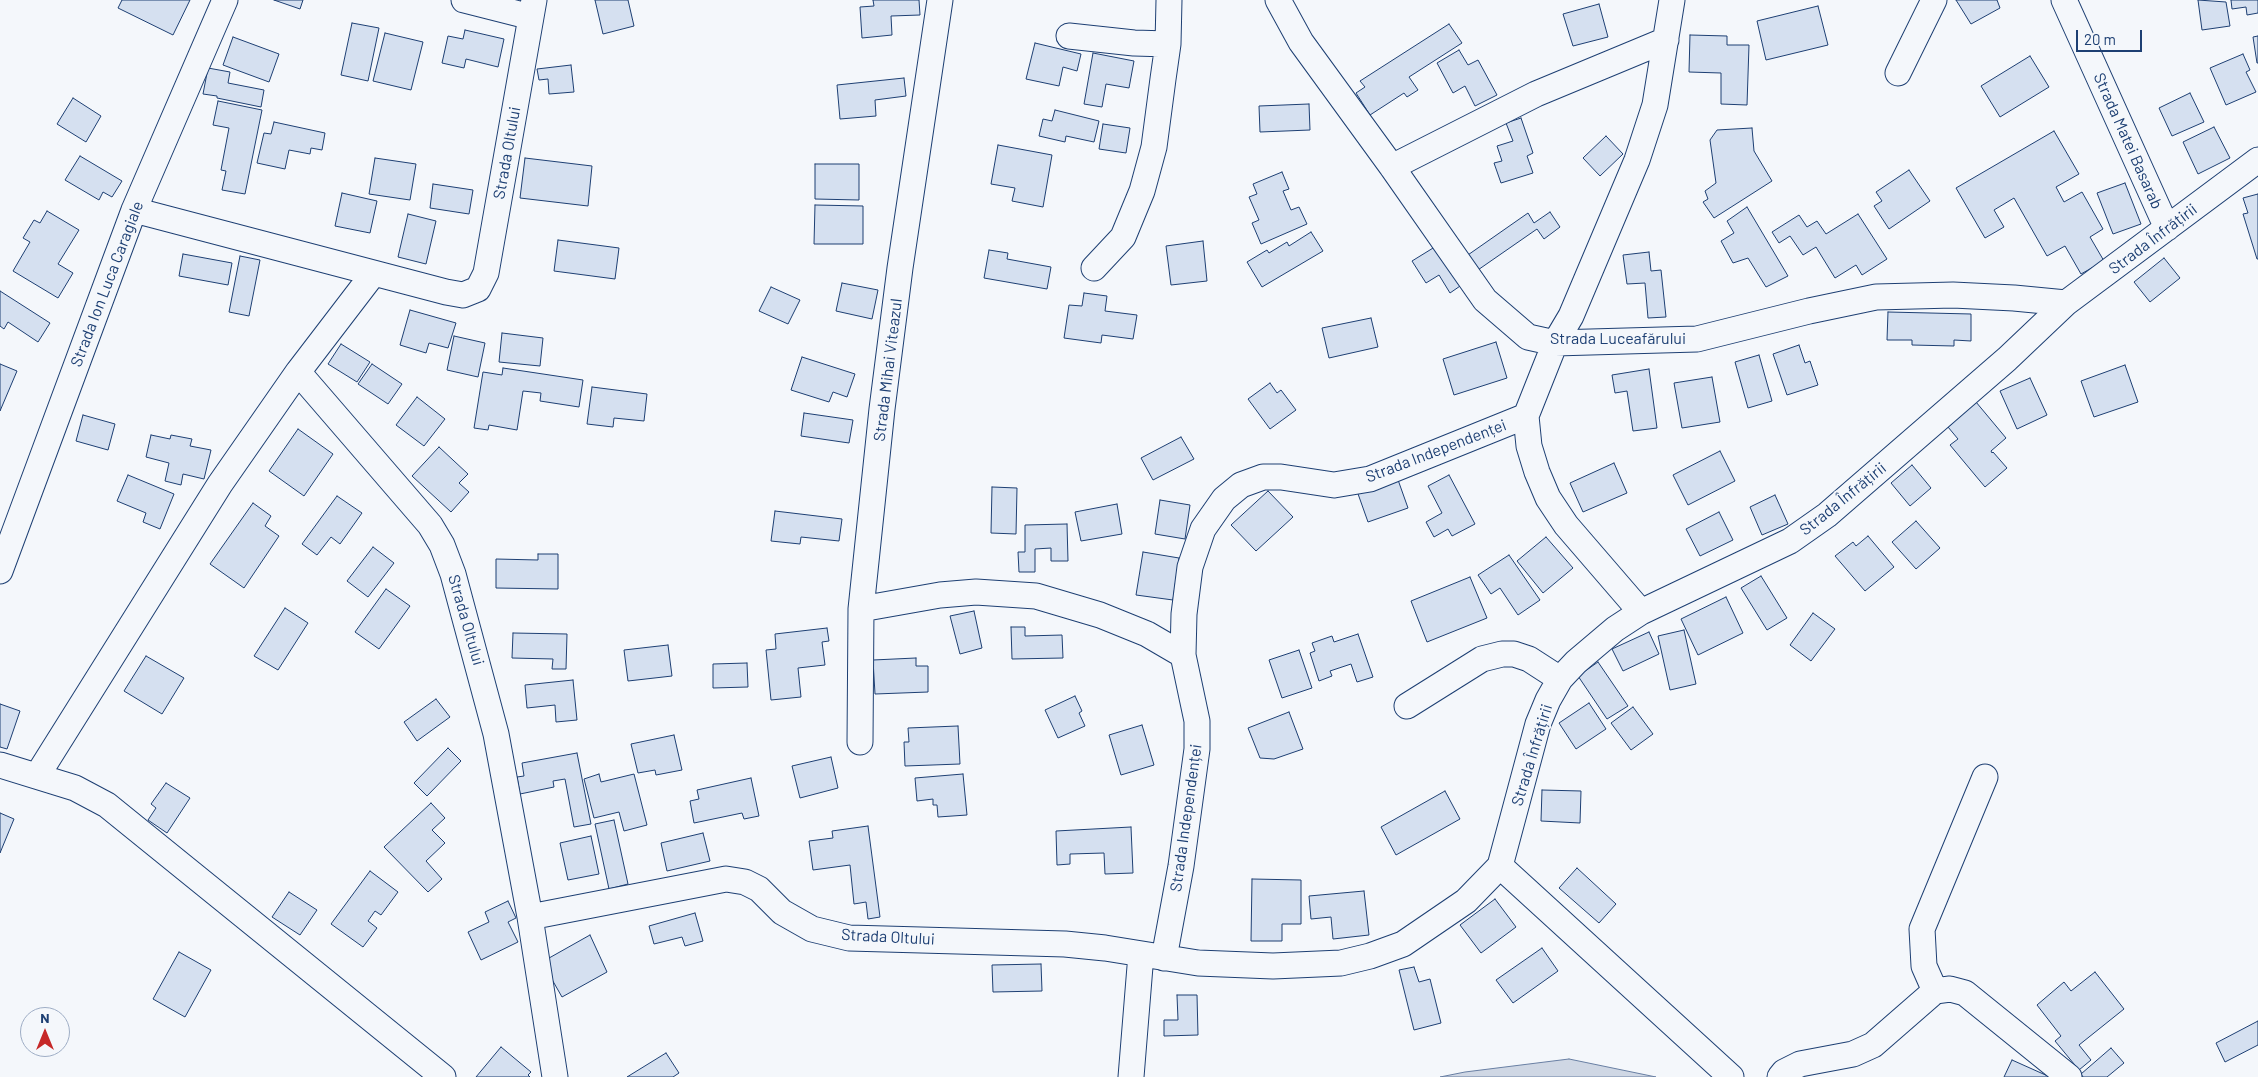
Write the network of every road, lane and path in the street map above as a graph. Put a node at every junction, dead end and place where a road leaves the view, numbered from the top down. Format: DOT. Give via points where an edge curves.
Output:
graph roads {
  1 [pos="225,0"];
  2 [pos="464,0"];
  3 [pos="940,0"];
  4 [pos="1169,0"];
  5 [pos="1278,0"];
  6 [pos="1672,0"];
  7 [pos="1934,0"];
  8 [pos="2064,0"];
  9 [pos="533,8"];
  10 [pos="1069,36"];
  11 [pos="1666,40"];
  12 [pos="1168,44"];
  13 [pos="1898,73"];
  14 [pos="2258,160"];
  15 [pos="1392,167"];
  16 [pos="134,210"];
  17 [pos="2167,228"];
  18 [pos="1094,268"];
  19 [pos="373,274"];
  20 [pos="2066,303"];
  21 [pos="1556,343"];
  22 [pos="298,372"];
  23 [pos="1526,416"];
  24 [pos="0,571"];
  25 [pos="861,609"];
  26 [pos="1641,612"];
  27 [pos="1183,655"];
  28 [pos="1560,679"];
  29 [pos="1407,706"];
  30 [pos="860,742"];
  31 [pos="0,765"];
  32 [pos="37,776"];
  33 [pos="1985,777"];
  34 [pos="1500,866"];
  35 [pos="530,918"];
  36 [pos="1152,956"];
  37 [pos="1935,991"];
  38 [pos="443,1077"];
  39 [pos="555,1077"];
  40 [pos="1131,1077"];
  41 [pos="1731,1077"];
  42 [pos="1780,1077"];
  43 [pos="2069,1077"];
  1 -- 16 [label="street, Strada Ion Luca Caragiale"];
  2 -- 9 [label="street"];
  3 -- 25 [label="street, Strada Mihai Viteazul" via="882,409"];
  4 -- 12 [label="street"];
  5 -- 15 [label="street, Strada Luceafărului" via="1301,42"];
  6 -- 11 [label="street, Strada Independenței"];
  7 -- 13 [label="street"];
  8 -- 17 [label="street, Strada Matei Basarab"];
  9 -- 19 [label="street, Strada Oltului" via="486,273 478,289 463,295"];
  10 -- 12 [label="street"];
  11 -- 15 [label="street" via="1536,94"];
  11 -- 21 [label="street, Strada Independenței" via="1655,105 1637,160 1571,316"];
  12 -- 18 [label="street" via="1154,146 1142,190 1123,237"];
  14 -- 17 [label="street, Strada Înfrățirii"];
  15 -- 21 [label="street, Strada Luceafărului" via="1485,300 1528,337"];
  16 -- 19 [label="street"];
  16 -- 24 [label="street, Strada Ion Luca Caragiale"];
  17 -- 20 [label="street, Strada Înfrățirii"];
  19 -- 22 [label="street"];
  20 -- 21 [label="street, Strada Luceafărului" via="1952,295 1876,297 1697,339"];
  20 -- 26 [label="street, Strada Înfrățirii" via="2007,359 1827,515 1790,541"];
  21 -- 23 [label="street, Strada Independenței"];
  22 -- 32 [label="street" via="215,492"];
  22 -- 35 [label="street, Strada Oltului" via="430,525 442,545 456,583 496,734"];
  23 -- 26 [label="street, Strada Independenței" via="1529,446 1548,498 1566,525"];
  23 -- 27 [label="street, Strada Independenței" via="1370,479 1334,485 1263,477 1241,485 1224,499 1203,528 1196,545 1186,592"];
  25 -- 27 [label="street" via="976,592 1036,596 1100,615 1147,634"];
  25 -- 30 [label="street, Strada Mihai Viteazul"];
  26 -- 28 [label="street, Strada Înfrățirii" via="1615,629"];
  27 -- 36 [label="street, Strada Independenței" via="1196,721 1197,749 1181,866"];
  28 -- 29 [label="street" via="1529,659 1502,654 1482,659"];
  28 -- 34 [label="street, Strada Înfrățirii" via="1538,724"];
  31 -- 32 [label="street"];
  32 -- 38 [label="street" via="74,788 107,805"];
  33 -- 37 [label="street" via="1922,929 1924,966"];
  34 -- 36 [label="street, Strada Oltului" via="1466,901 1433,925 1403,944 1370,956 1341,963 1273,966 1207,964"];
  34 -- 41 [label="street"];
  35 -- 36 [label="street, Strada Oltului" via="726,879 745,882 759,889 782,912 812,929 849,938 1065,944"];
  35 -- 39 [label="street, Strada Oltului"];
  36 -- 40 [label="street"];
  37 -- 42 [label="street" via="1874,1045 1853,1054 1800,1064"];
  37 -- 43 [label="street" via="1950,989 1965,993"];
}
